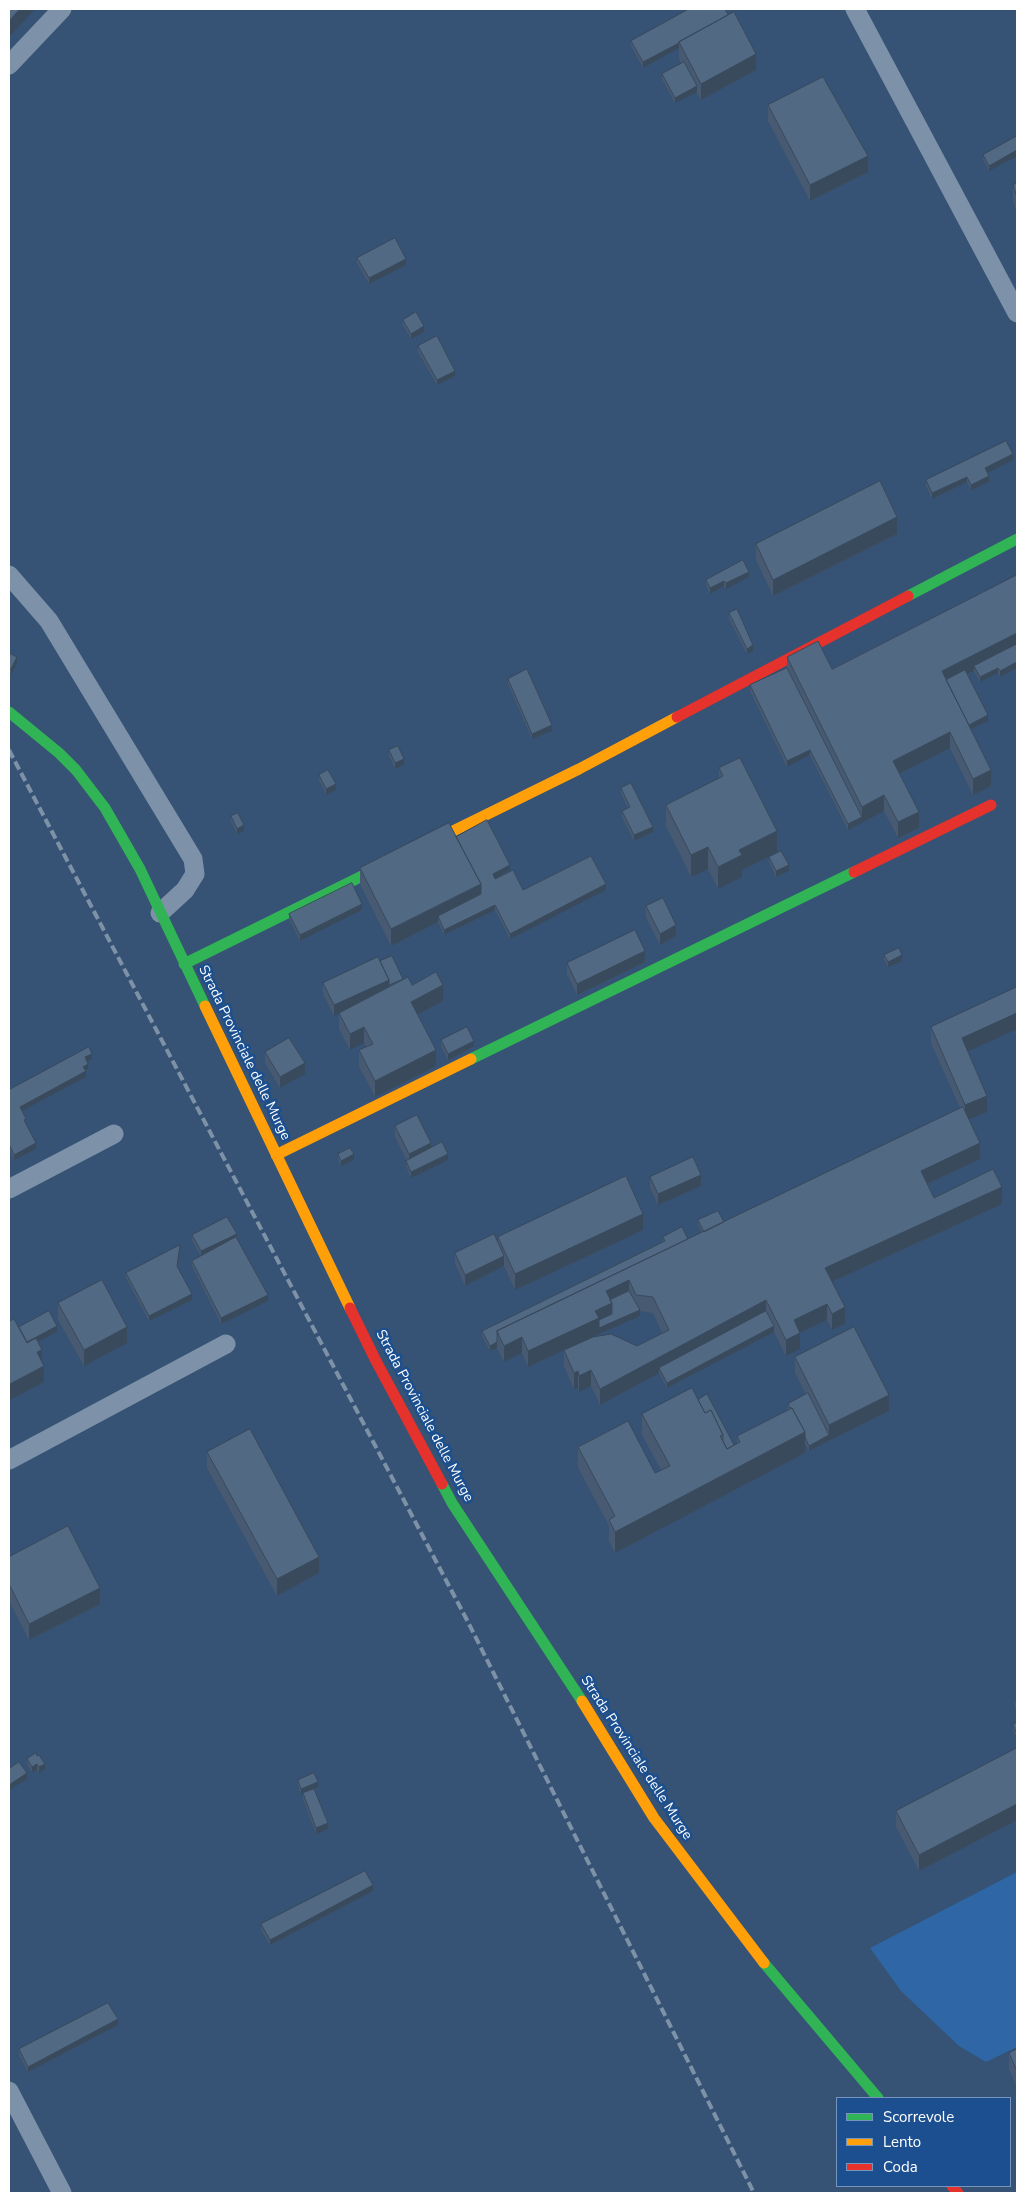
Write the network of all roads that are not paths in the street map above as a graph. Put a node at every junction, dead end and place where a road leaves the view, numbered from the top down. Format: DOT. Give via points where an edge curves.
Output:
graph roads {
  1 [pos="62,9"];
  2 [pos="855,9"];
  3 [pos="9,65"];
  4 [pos="1017,313"];
  5 [pos="1017,539"];
  6 [pos="9,575"];
  7 [pos="9,712"];
  8 [pos="990,804"];
  9 [pos="160,913"];
  10 [pos="184,964"];
  11 [pos="114,1134"];
  12 [pos="276,1155"];
  13 [pos="9,1189"];
  14 [pos="226,1344"];
  15 [pos="9,1460"];
  16 [pos="9,2091"];
  17 [pos="877,2097"];
  18 [pos="62,2193"];
  1 -- 3 [label="street"];
  2 -- 4 [label="street"];
  5 -- 10 [label="street" via="579,768"];
  6 -- 9 [label="street" via="49,621 193,859 195,874 185,890"];
  7 -- 9 [label="street, Strada Provinciale delle Murge" via="59,752 103,802 139,864"];
  8 -- 12 [label="street"];
  9 -- 10 [label="street, Strada Provinciale delle Murge"];
  10 -- 12 [label="street, Strada Provinciale delle Murge"];
  11 -- 13 [label="street"];
  12 -- 17 [label="street, Strada Provinciale delle Murge" via="376,1361 452,1503 654,1818 756,1955"];
  14 -- 15 [label="street"];
  16 -- 18 [label="street"];
}
